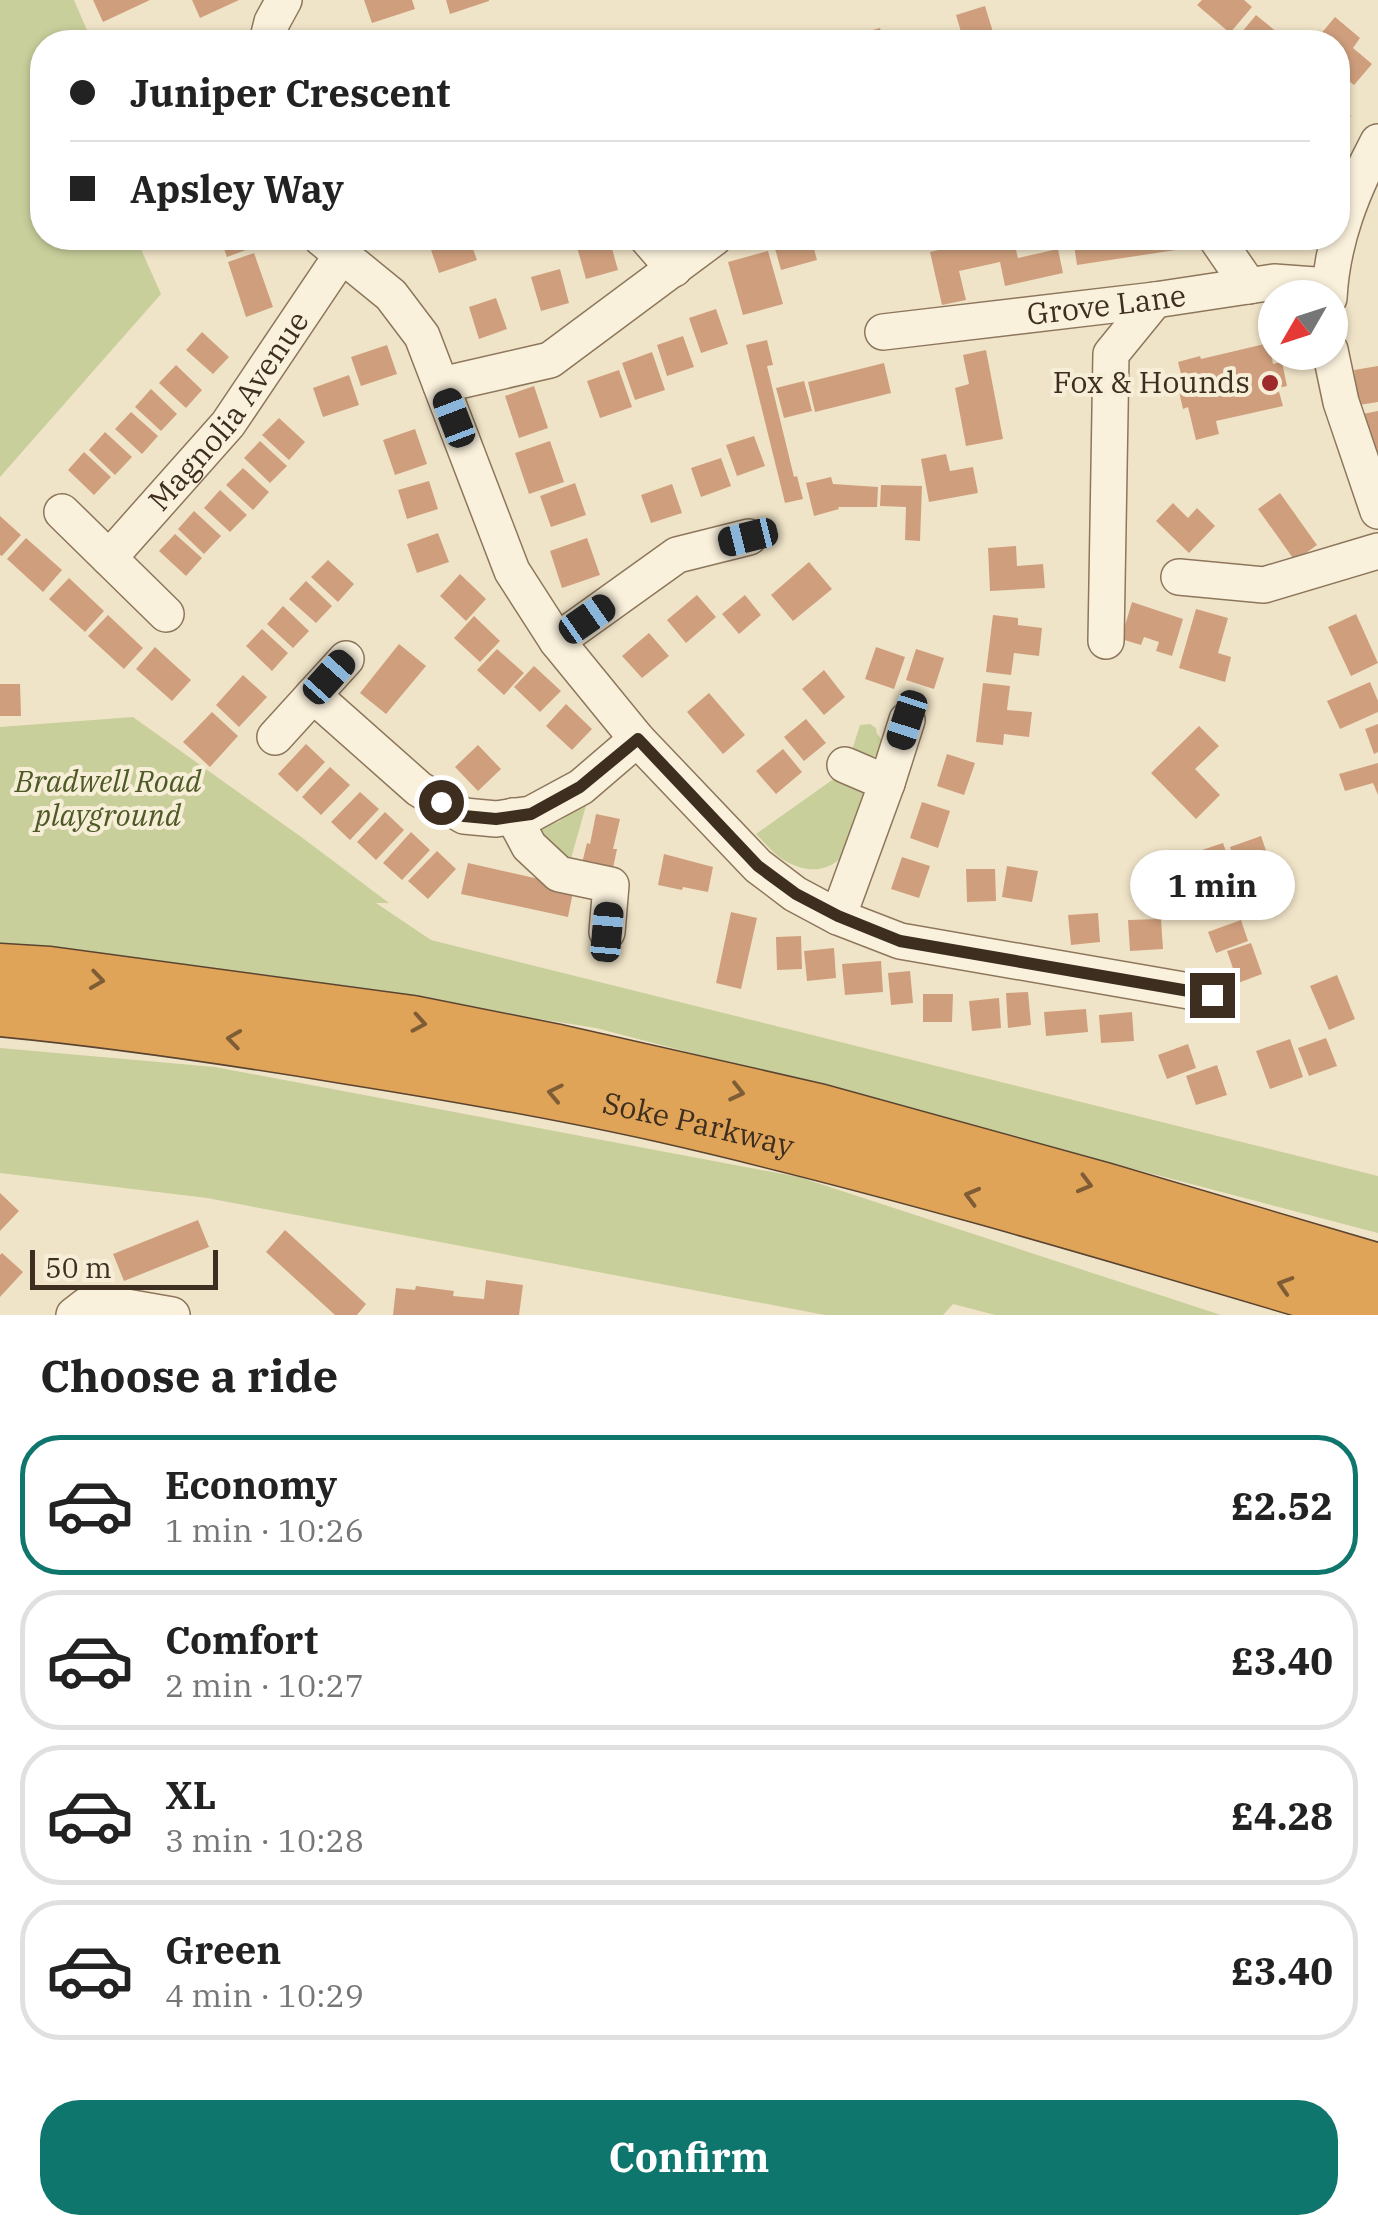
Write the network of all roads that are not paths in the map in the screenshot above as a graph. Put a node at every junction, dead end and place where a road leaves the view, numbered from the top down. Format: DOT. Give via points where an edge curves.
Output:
graph roads {
  1 [pos="284,0"];
  2 [pos="270,30"];
  3 [pos="1378,142"];
  4 [pos="1350,200"];
  5 [pos="329,250"];
  6 [pos="335,250"];
  7 [pos="658,250"];
  8 [pos="699,250"];
  9 [pos="1228,250"];
  10 [pos="1336,250"];
  11 [pos="674,269"];
  12 [pos="1258,280"];
  13 [pos="1331,280"];
  14 [pos="1258,290"];
  15 [pos="1154,300"];
  16 [pos="883,332"];
  17 [pos="1334,370"];
  18 [pos="441,385"];
  19 [pos="1378,511"];
  20 [pos="62,512"];
  21 [pos="748,537"];
  22 [pos="1378,551"];
  23 [pos="109,558"];
  24 [pos="1179,577"];
  25 [pos="166,614"];
  26 [pos="1106,640"];
  27 [pos="557,641"];
  28 [pos="346,658"];
  29 [pos="313,695"];
  30 [pos="907,720"];
  31 [pos="274,737"];
  32 [pos="638,739"];
  33 [pos="844,765"];
  34 [pos="887,782"];
  35 [pos="512,816"];
  36 [pos="838,916"];
  37 [pos="607,932"];
  38 [pos="0,970"];
  39 [pos="1212,995"];
  40 [pos="0,1010"];
  41 [pos="1365,1288"];
  42 [pos="74,1315"];
  43 [pos="172,1315"];
  1 -- 2 [label="street"];
  3 -- 4 [label="street"];
  5 -- 23 [label="street, Magnolia Avenue" via="228,424"];
  6 -- 18 [label="street" via="391,295 422,336"];
  7 -- 11 [label="street"];
  8 -- 11 [label="street"];
  9 -- 12 [label="street"];
  10 -- 13 [label="street"];
  11 -- 18 [label="street" via="550,360"];
  14 -- 15 [label="street, Grove Lane"];
  15 -- 16 [label="street, Grove Lane"];
  15 -- 26 [label="street" via="1111,354"];
  17 -- 19 [label="street"];
  18 -- 27 [label="street" via="512,570"];
  20 -- 23 [label="street"];
  21 -- 27 [label="street" via="676,555"];
  22 -- 24 [label="street" via="1264,585"];
  23 -- 25 [label="street"];
  27 -- 32 [label="street"];
  28 -- 29 [label="street"];
  29 -- 31 [label="street"];
  29 -- 35 [label="street" via="418,789 464,816"];
  30 -- 34 [label="street"];
  32 -- 35 [label="street" via="580,787 531,814"];
  32 -- 36 [label="street" via="758,866"];
  33 -- 34 [label="street"];
  34 -- 36 [label="street"];
  35 -- 37 [label="street" via="528,846 559,874 611,885"];
  36 -- 39 [label="street" via="900,941"];
  38 -- 41 [label="highway, Soke Parkway, one-way" via="412,1022 818,1110 1104,1189"];
  41 -- 40 [label="highway, Soke Parkway, one-way" via="1158,1246 813,1152 494,1081"];
  42 -- 43 [label="street" via="109,1304"];
}
